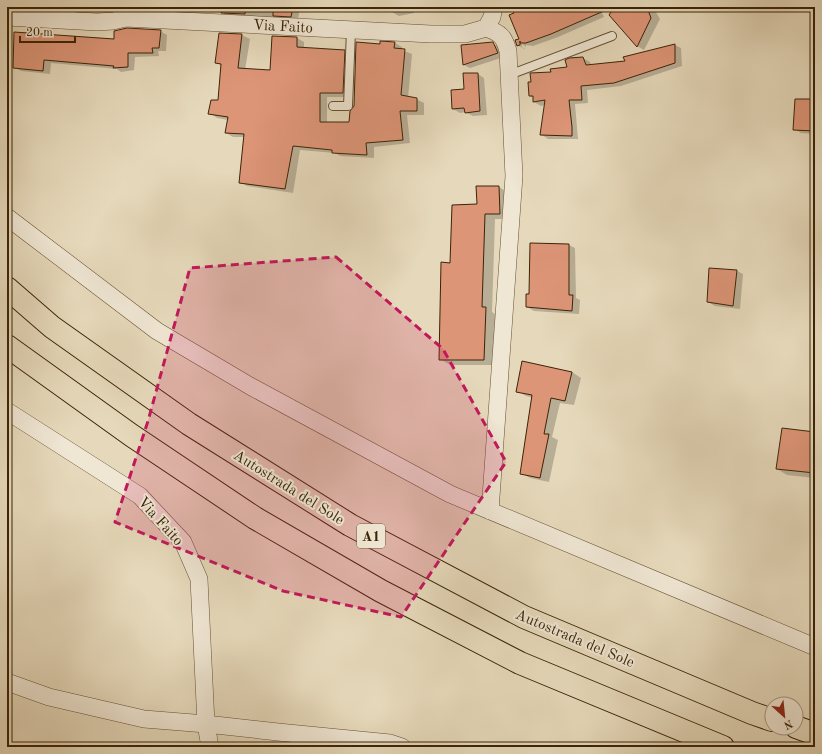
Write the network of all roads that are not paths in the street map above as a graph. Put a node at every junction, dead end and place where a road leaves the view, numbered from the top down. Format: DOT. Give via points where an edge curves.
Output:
graph roads {
  1 [pos="494,7"];
  2 [pos="139,13"];
  3 [pos="72,14"];
  4 [pos="7,17"];
  5 [pos="486,28"];
  6 [pos="351,30"];
  7 [pos="612,36"];
  8 [pos="509,75"];
  9 [pos="332,106"];
  10 [pos="7,217"];
  11 [pos="7,288"];
  12 [pos="7,346"];
  13 [pos="7,411"];
  14 [pos="490,511"];
  15 [pos="815,647"];
  16 [pos="7,682"];
  17 [pos="764,717"];
  18 [pos="206,724"];
  19 [pos="804,731"];
  20 [pos="815,734"];
  21 [pos="210,747"];
  22 [pos="402,747"];
  23 [pos="723,747"];
  1 -- 5 [label="street"];
  2 -- 3 [label="street, Via Faito" via="113,21 97,22"];
  2 -- 6 [label="street, Via Faito"];
  3 -- 4 [label="street, Via Faito"];
  5 -- 6 [label="street, Via Faito" via="471,33 455,34"];
  5 -- 8 [label="street" via="498,32 505,40"];
  6 -- 9 [label="lane" via="348,106"];
  7 -- 8 [label="lane"];
  8 -- 14 [label="street" via="514,176"];
  10 -- 14 [label="street" via="157,331 250,386 450,494"];
  11 -- 17 [label="highway, Autostrada del Sole / A1" via="52,327 189,424 350,525 524,617"];
  12 -- 23 [label="highway" via="131,436 255,518 381,591 520,663"];
  13 -- 18 [label="street, Via Faito" via="140,496 183,542 198,579"];
  14 -- 15 [label="street"];
  16 -- 18 [label="street" via="49,697 144,719"];
  18 -- 21 [label="street, Via Faito"];
  18 -- 22 [label="street" via="390,743"];
  19 -- 20 [label="highway"];
}
